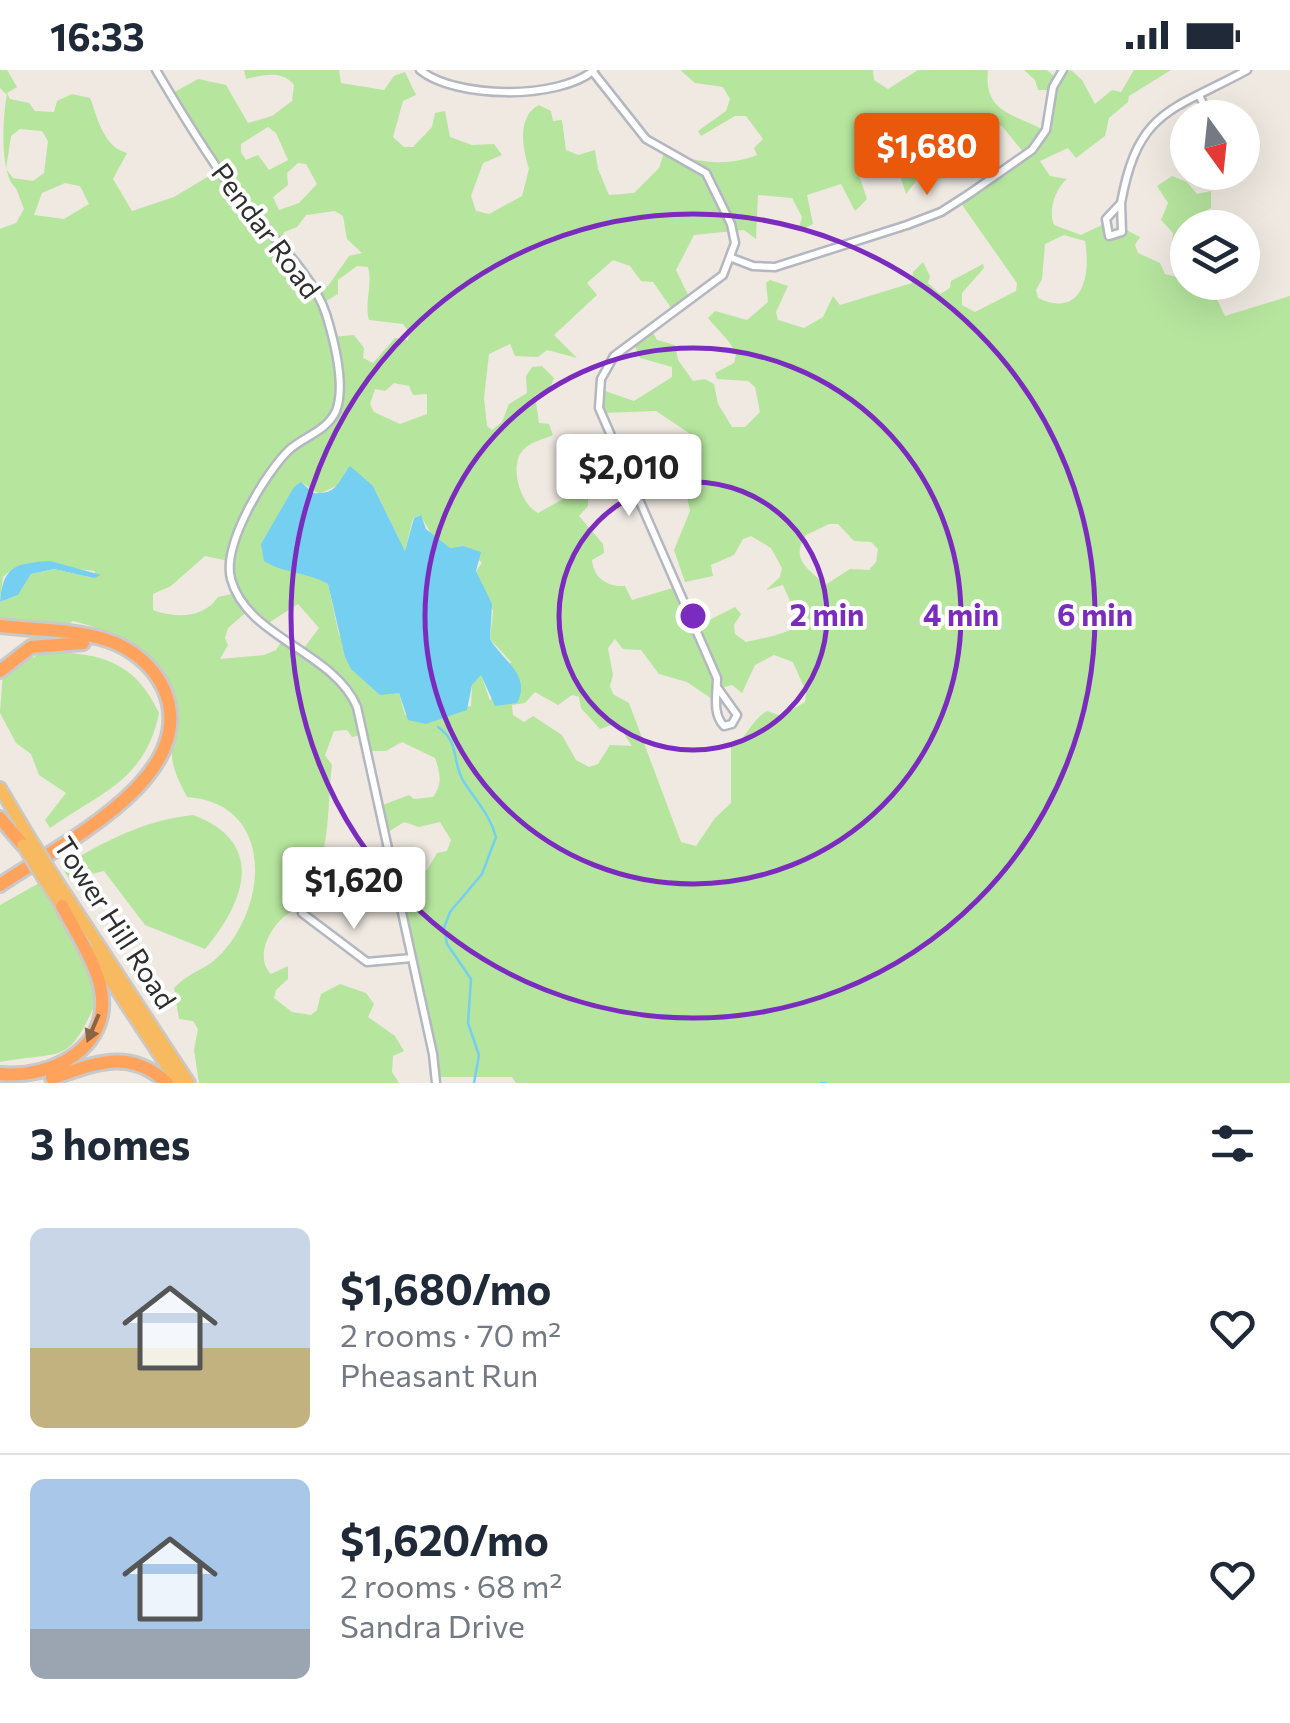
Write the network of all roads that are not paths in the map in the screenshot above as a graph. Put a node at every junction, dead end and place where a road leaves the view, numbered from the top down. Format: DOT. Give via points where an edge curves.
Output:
graph roads {
  1 [pos="156,70"];
  2 [pos="420,70"];
  3 [pos="1064,70"];
  4 [pos="1246,70"];
  5 [pos="594,71"];
  6 [pos="1199,95"];
  7 [pos="1201,100"];
  8 [pos="1122,203"];
  9 [pos="732,258"];
  10 [pos="0,626"];
  11 [pos="0,671"];
  12 [pos="717,687"];
  13 [pos="0,788"];
  14 [pos="0,809"];
  15 [pos="0,818"];
  16 [pos="27,842"];
  17 [pos="2,878"];
  18 [pos="50,879"];
  19 [pos="62,906"];
  20 [pos="302,913"];
  21 [pos="412,958"];
  22 [pos="0,1078"];
  23 [pos="167,1083"];
  24 [pos="178,1083"];
  25 [pos="189,1083"];
  26 [pos="436,1083"];
  1 -- 21 [label="street, Pendar Road" via="229,185 325,312 336,358 336,410 270,475 233,542 230,572 244,604 354,700"];
  2 -- 5 [label="street" via="446,86 491,90 564,86"];
  3 -- 9 [label="street" via="1052,88 1046,130 1032,150 941,212 775,266"];
  4 -- 6 [label="street"];
  5 -- 9 [label="street" via="646,139 706,173 731,224"];
  6 -- 7 [label="street"];
  6 -- 8 [label="street" via="1148,125"];
  8 -- 8 [label="street" via="1106,219 1109,236 1122,232"];
  9 -- 12 [label="street" via="723,275 614,356 601,379 600,408"];
  10 -- 17 [label="highway" via="86,635 122,646 159,680 170,722 160,754 126,799"];
  11 -- 17 [label="highway" via="40,645 104,646 146,673 163,720 156,750 124,792"];
  12 -- 12 [label="street" via="718,720 732,724 737,715"];
  13 -- 16 [label="highway, Tower Hill Road"];
  14 -- 16 [label="highway, Tower Hill Road"];
  15 -- 16 [label="highway"];
  16 -- 18 [label="highway, Tower Hill Road, bridge"];
  18 -- 19 [label="highway, Tower Hill Road"];
  18 -- 25 [label="highway, Tower Hill Road"];
  19 -- 22 [label="highway, one-way" via="100,985 96,1028 83,1049 60,1066"];
  19 -- 24 [label="highway, Tower Hill Road"];
  20 -- 21 [label="street" via="367,962"];
  21 -- 26 [label="street, Pendar Road"];
  22 -- 23 [label="highway" via="39,1081 114,1059 140,1064"];
}
